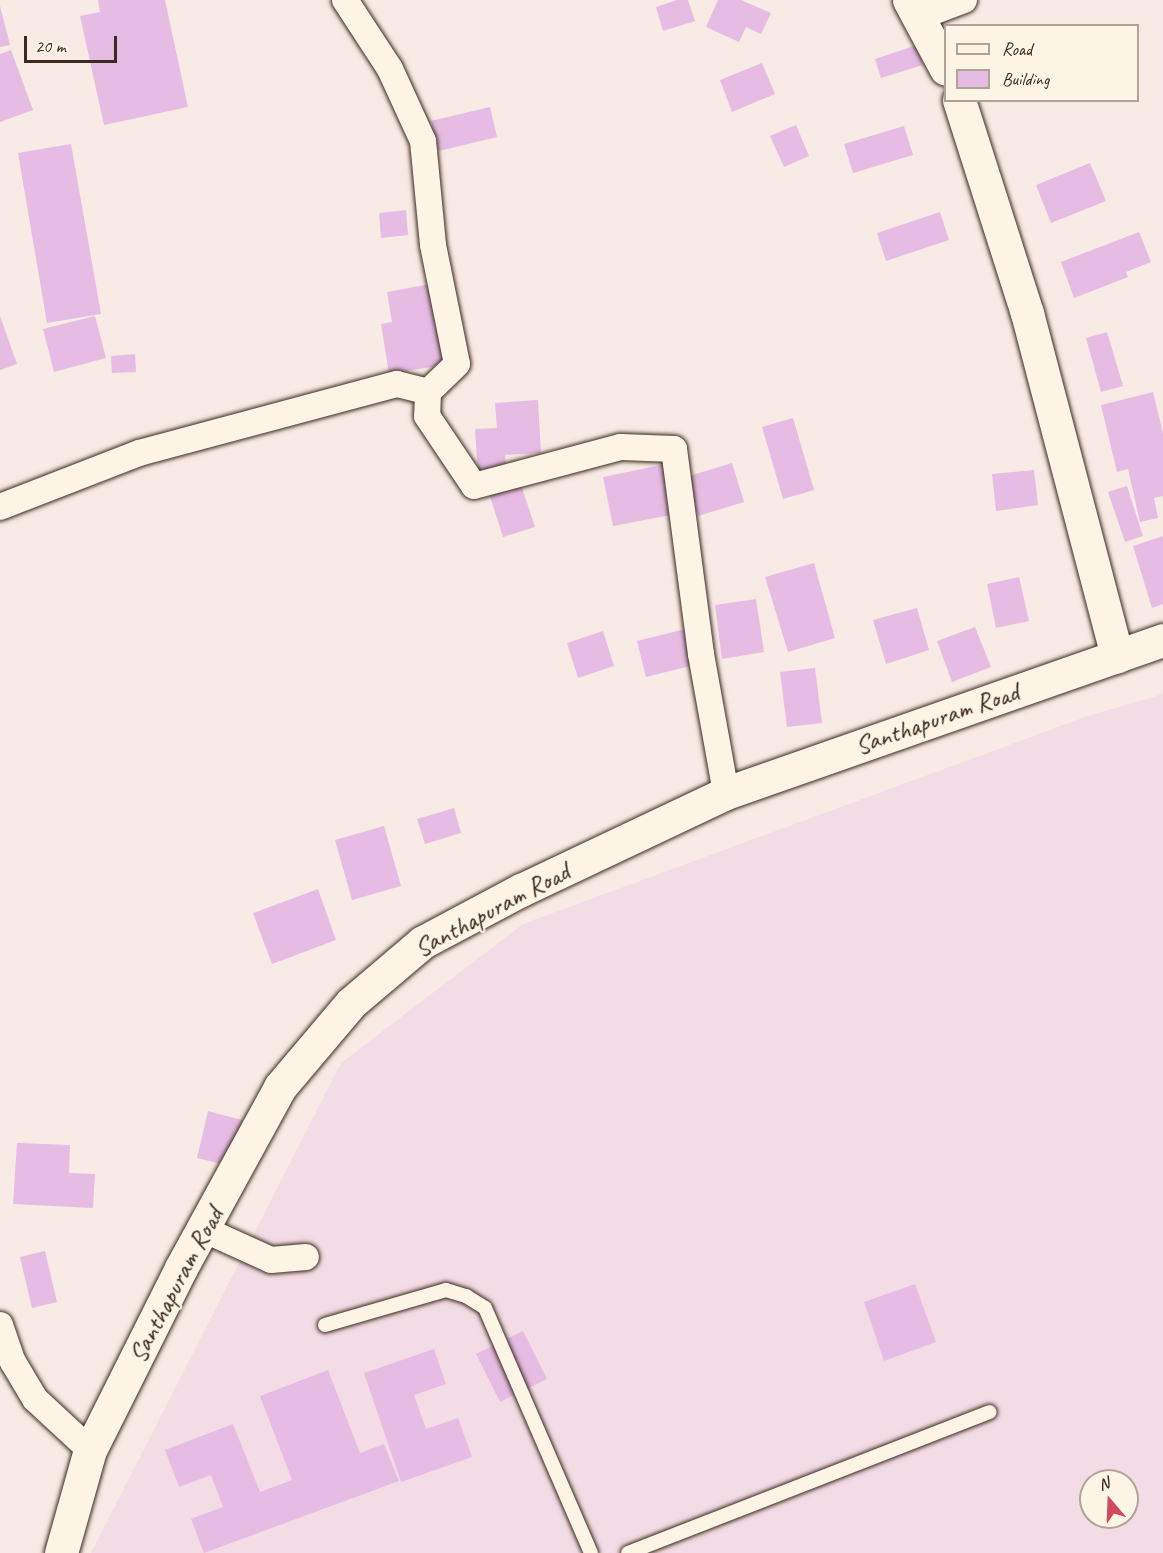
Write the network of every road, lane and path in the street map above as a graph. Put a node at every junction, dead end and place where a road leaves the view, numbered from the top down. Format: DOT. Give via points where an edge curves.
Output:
graph roads {
  1 [pos="345,0"];
  2 [pos="964,0"];
  3 [pos="914,9"];
  4 [pos="944,67"];
  5 [pos="960,102"];
  6 [pos="428,392"];
  7 [pos="0,507"];
  8 [pos="1163,640"];
  9 [pos="1117,656"];
  10 [pos="726,793"];
  11 [pos="205,1230"];
  12 [pos="306,1257"];
  13 [pos="0,1325"];
  14 [pos="325,1325"];
  15 [pos="990,1412"];
  16 [pos="90,1450"];
  17 [pos="61,1553"];
  18 [pos="591,1553"];
  19 [pos="628,1553"];
  1 -- 6 [label="street" via="390,69 423,141 433,245 457,364"];
  2 -- 3 [label="street"];
  3 -- 4 [label="main road"];
  5 -- 9 [label="main road" via="1027,313"];
  6 -- 7 [label="street" via="397,384 162,447"];
  6 -- 10 [label="street" via="427,416 474,486 621,447 674,449 701,654"];
  8 -- 9 [label="main road, Santhapuram Road"];
  9 -- 10 [label="main road, Santhapuram Road"];
  10 -- 11 [label="main road, Santhapuram Road" via="521,890 423,942 351,1003 280,1087"];
  11 -- 12 [label="street" via="271,1260"];
  11 -- 16 [label="main road, Santhapuram Road" via="181,1268"];
  13 -- 16 [label="street" via="13,1362 35,1399"];
  14 -- 18 [label="lane" via="446,1290 485,1308"];
  15 -- 19 [label="lane"];
  16 -- 17 [label="main road, Santhapuram Road"];
}
